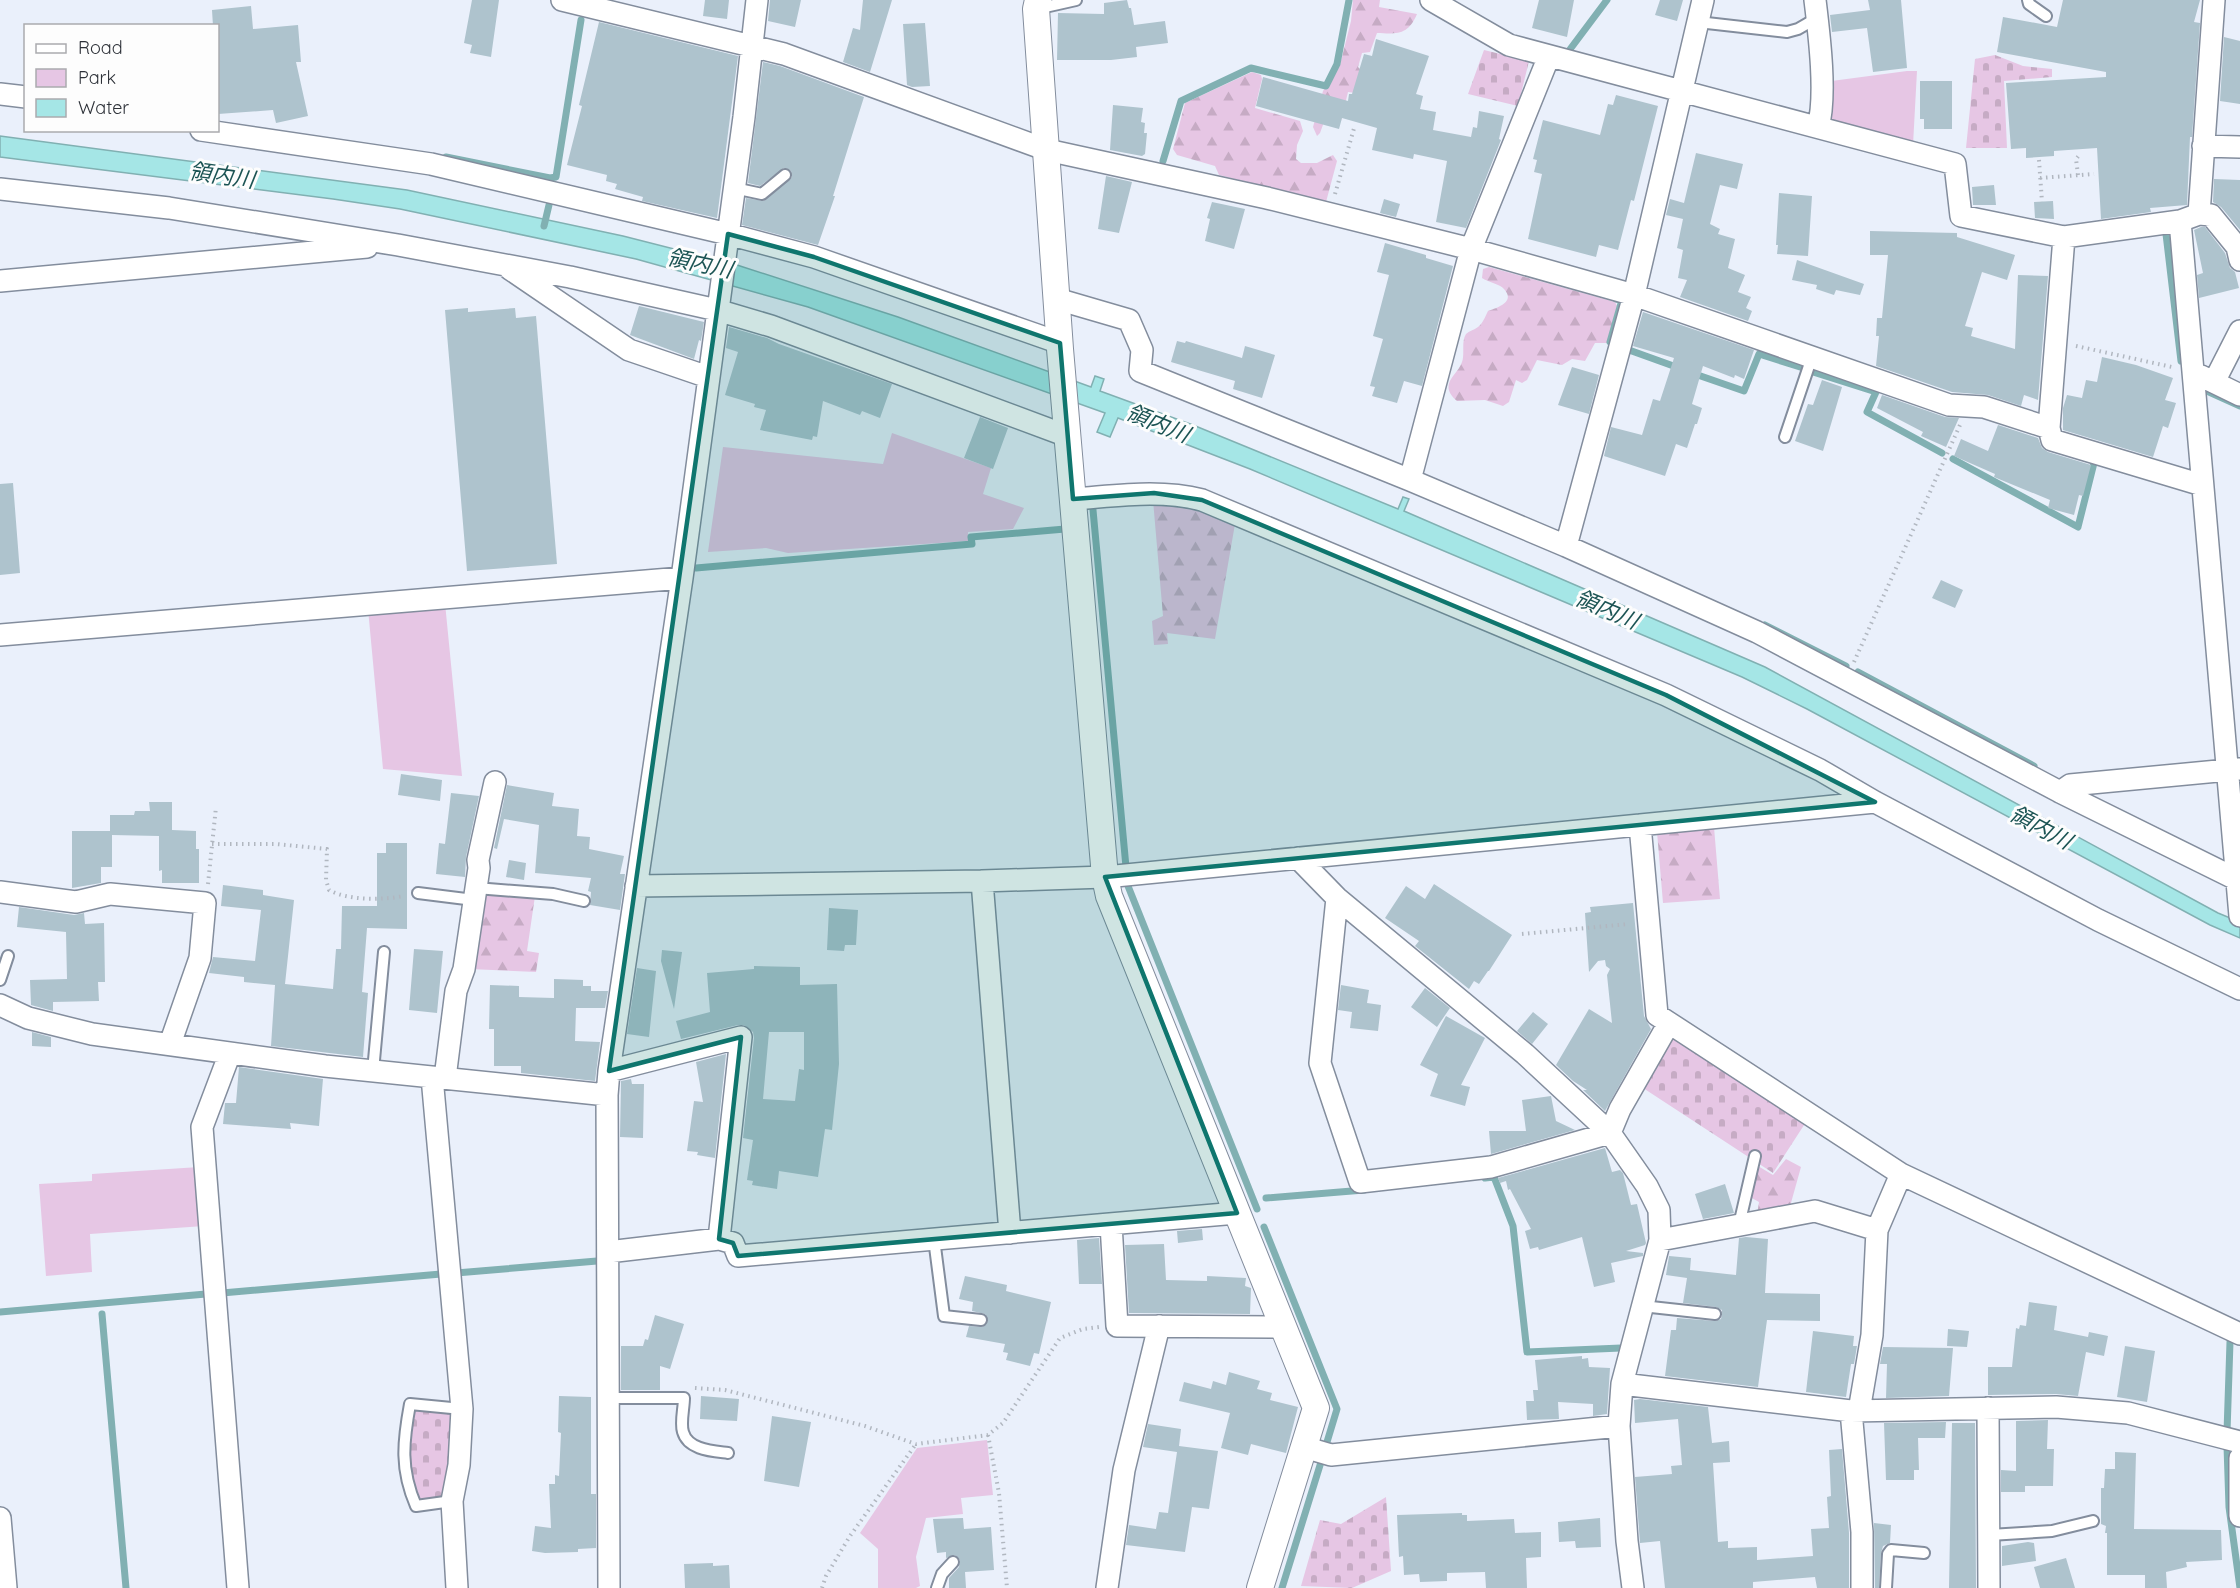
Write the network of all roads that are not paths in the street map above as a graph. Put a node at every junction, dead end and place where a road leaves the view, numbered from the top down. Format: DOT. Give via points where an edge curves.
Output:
graph roads {
  1 [pos="562,0"];
  2 [pos="757,0"];
  3 [pos="1076,0"];
  4 [pos="1431,0"];
  5 [pos="1703,0"];
  6 [pos="2028,0"];
  7 [pos="2214,0"];
  8 [pos="587,3"];
  9 [pos="1037,4"];
  10 [pos="1456,7"];
  11 [pos="1816,9"];
  12 [pos="2046,16"];
  13 [pos="1698,22"];
  14 [pos="751,46"];
  15 [pos="1549,56"];
  16 [pos="1683,91"];
  17 [pos="0,94"];
  18 [pos="24,97"];
  19 [pos="1818,127"];
  20 [pos="215,132"];
  21 [pos="2203,146"];
  22 [pos="2240,147"];
  23 [pos="1047,150"];
  24 [pos="785,175"];
  25 [pos="734,188"];
  26 [pos="0,189"];
  27 [pos="2189,217"];
  28 [pos="2064,237"];
  29 [pos="726,242"];
  30 [pos="398,245"];
  31 [pos="1471,249"];
  32 [pos="2239,252"];
  33 [pos="502,264"];
  34 [pos="0,280"];
  35 [pos="1634,295"];
  36 [pos="1057,298"];
  37 [pos="718,303"];
  38 [pos="2240,331"];
  39 [pos="1060,346"];
  40 [pos="1812,357"];
  41 [pos="2193,372"];
  42 [pos="708,377"];
  43 [pos="2214,382"];
  44 [pos="2240,395"];
  45 [pos="2049,428"];
  46 [pos="1067,432"];
  47 [pos="1785,437"];
  48 [pos="1410,480"];
  49 [pos="2202,485"];
  50 [pos="1072,499"];
  51 [pos="1566,546"];
  52 [pos="681,578"];
  53 [pos="0,635"];
  54 [pos="2234,769"];
  55 [pos="495,782"];
  56 [pos="2060,792"];
  57 [pos="1875,802"];
  58 [pos="1640,825"];
  59 [pos="1298,858"];
  60 [pos="1105,877"];
  61 [pos="982,881"];
  62 [pos="636,886"];
  63 [pos="0,892"];
  64 [pos="2239,893"];
  65 [pos="418,894"];
  66 [pos="475,894"];
  67 [pos="1337,898"];
  68 [pos="584,900"];
  69 [pos="384,952"];
  70 [pos="8,956"];
  71 [pos="0,980"];
  72 [pos="2240,989"];
  73 [pos="0,1005"];
  74 [pos="1670,1023"];
  75 [pos="170,1044"];
  76 [pos="230,1053"];
  77 [pos="374,1071"];
  78 [pos="609,1071"];
  79 [pos="438,1078"];
  80 [pos="607,1095"];
  81 [pos="1610,1133"];
  82 [pos="1755,1156"];
  83 [pos="1901,1174"];
  84 [pos="1237,1213"];
  85 [pos="1111,1224"];
  86 [pos="1739,1225"];
  87 [pos="1876,1230"];
  88 [pos="1010,1233"];
  89 [pos="719,1239"];
  90 [pos="934,1239"];
  91 [pos="1660,1240"];
  92 [pos="608,1252"];
  93 [pos="1642,1306"];
  94 [pos="1714,1314"];
  95 [pos="981,1320"];
  96 [pos="1159,1326"];
  97 [pos="1283,1326"];
  98 [pos="2240,1334"];
  99 [pos="1622,1384"];
  100 [pos="608,1398"];
  101 [pos="1988,1408"];
  102 [pos="462,1409"];
  103 [pos="1855,1411"];
  104 [pos="1619,1426"];
  105 [pos="2240,1442"];
  106 [pos="1304,1447"];
  107 [pos="728,1453"];
  108 [pos="2240,1458"];
  109 [pos="452,1501"];
  110 [pos="2240,1516"];
  111 [pos="0,1518"];
  112 [pos="2093,1521"];
  113 [pos="1990,1535"];
  114 [pos="1924,1553"];
  115 [pos="953,1562"];
  116 [pos="6,1588"];
  117 [pos="238,1588"];
  118 [pos="458,1588"];
  119 [pos="609,1588"];
  120 [pos="937,1588"];
  121 [pos="1107,1588"];
  122 [pos="1260,1588"];
  123 [pos="1633,1588"];
  124 [pos="1862,1588"];
  125 [pos="1887,1588"];
  126 [pos="1989,1588"];
  1 -- 8 [label="street"];
  2 -- 14 [label="street"];
  3 -- 9 [label="lane"];
  4 -- 10 [label="street"];
  5 -- 13 [label="street"];
  6 -- 12 [label="lane"];
  7 -- 21 [label="street"];
  8 -- 14 [label="street"];
  9 -- 23 [label="street"];
  10 -- 15 [label="street" via="1509,45"];
  11 -- 13 [label="lane" via="1798,29 1786,32"];
  11 -- 19 [label="street" via="1821,69"];
  13 -- 16 [label="street"];
  14 -- 23 [label="street" via="784,54"];
  14 -- 25 [label="street"];
  15 -- 16 [label="street"];
  15 -- 31 [label="street"];
  16 -- 19 [label="street"];
  16 -- 35 [label="street"];
  17 -- 18 [label="street"];
  19 -- 28 [label="street" via="1955,164 1961,216"];
  20 -- 29 [label="street" via="431,164"];
  21 -- 22 [label="street"];
  21 -- 27 [label="street"];
  23 -- 31 [label="street" via="1267,198"];
  23 -- 36 [label="street"];
  24 -- 25 [label="lane" via="762,194"];
  25 -- 29 [label="street"];
  26 -- 30 [label="street" via="169,208"];
  27 -- 28 [label="street"];
  27 -- 32 [label="street" via="2211,215"];
  27 -- 41 [label="street"];
  28 -- 45 [label="street"];
  29 -- 37 [label="street"];
  29 -- 39 [label="street" via="814,257"];
  30 -- 33 [label="street"];
  30 -- 34 [label="street"];
  31 -- 35 [label="street"];
  31 -- 48 [label="street"];
  33 -- 37 [label="street"];
  33 -- 42 [label="street" via="629,350"];
  35 -- 40 [label="street"];
  35 -- 51 [label="street"];
  36 -- 39 [label="street"];
  36 -- 48 [label="street" via="1129,320 1142,350 1140,371"];
  37 -- 42 [label="street"];
  37 -- 46 [label="street" via="771,327"];
  38 -- 43 [label="street"];
  39 -- 46 [label="street"];
  40 -- 45 [label="street" via="1949,405 1984,407"];
  40 -- 47 [label="lane"];
  41 -- 43 [label="street"];
  41 -- 49 [label="street"];
  42 -- 52 [label="street"];
  43 -- 44 [label="street"];
  45 -- 49 [label="street" via="2052,440"];
  46 -- 50 [label="street"];
  48 -- 51 [label="street"];
  49 -- 54 [label="street"];
  50 -- 57 [label="street" via="1154,493 1202,500 1666,695 1820,770"];
  50 -- 60 [label="street"];
  51 -- 56 [label="street" via="1757,632"];
  52 -- 53 [label="street"];
  52 -- 62 [label="street"];
  54 -- 56 [label="street" via="2070,785"];
  54 -- 64 [label="street"];
  55 -- 66 [label="street" via="478,860"];
  56 -- 64 [label="street"];
  57 -- 58 [label="street"];
  57 -- 72 [label="street" via="2098,920"];
  58 -- 59 [label="street"];
  58 -- 74 [label="street" via="1657,1015"];
  59 -- 60 [label="street"];
  59 -- 67 [label="street"];
  60 -- 61 [label="street"];
  60 -- 84 [label="street" via="1109,897"];
  61 -- 62 [label="street"];
  61 -- 88 [label="street"];
  62 -- 78 [label="street"];
  63 -- 75 [label="street" via="76,902 110,894 205,903 200,958"];
  65 -- 66 [label="lane"];
  66 -- 68 [label="lane" via="553,894"];
  66 -- 79 [label="street" via="464,969"];
  67 -- 81 [label="street" via="1525,1054"];
  67 -- 81 [label="street" via="1320,1063 1360,1182 1491,1167"];
  69 -- 77 [label="lane"];
  70 -- 71 [label="lane"];
  73 -- 75 [label="street" via="28,1018 81,1031"];
  74 -- 81 [label="street"];
  74 -- 83 [label="street"];
  75 -- 76 [label="street"];
  76 -- 77 [label="street"];
  76 -- 117 [label="street" via="202,1127"];
  77 -- 79 [label="street"];
  78 -- 80 [label="street"];
  78 -- 89 [label="street" via="741,1036"];
  79 -- 80 [label="street"];
  79 -- 102 [label="street"];
  80 -- 92 [label="street"];
  81 -- 91 [label="street" via="1659,1210"];
  82 -- 86 [label="lane"];
  83 -- 87 [label="street"];
  83 -- 98 [label="street"];
  84 -- 85 [label="street"];
  84 -- 97 [label="street"];
  85 -- 88 [label="street"];
  85 -- 96 [label="street" via="1117,1326"];
  86 -- 87 [label="street" via="1815,1210"];
  86 -- 91 [label="street"];
  87 -- 103 [label="street" via="1872,1335"];
  88 -- 90 [label="street"];
  89 -- 90 [label="street" via="733,1243 738,1257"];
  89 -- 92 [label="street"];
  90 -- 95 [label="lane" via="944,1316"];
  91 -- 93 [label="street"];
  92 -- 100 [label="street"];
  93 -- 94 [label="lane"];
  93 -- 99 [label="street"];
  96 -- 97 [label="street"];
  96 -- 121 [label="street" via="1124,1470"];
  97 -- 106 [label="street" via="1316,1408"];
  99 -- 103 [label="street"];
  99 -- 104 [label="street"];
  100 -- 107 [label="lane" via="684,1398 682,1431 690,1443 708,1451"];
  100 -- 119 [label="street"];
  101 -- 103 [label="street"];
  101 -- 105 [label="street" via="2056,1407 2128,1413"];
  101 -- 113 [label="street"];
  102 -- 109 [label="street" via="459,1465"];
  102 -- 109 [label="lane" via="410,1404 403,1443 408,1488 416,1506"];
  103 -- 124 [label="street"];
  104 -- 106 [label="street" via="1331,1455"];
  104 -- 123 [label="street"];
  106 -- 122 [label="street"];
  108 -- 110 [label="street"];
  109 -- 118 [label="street"];
  111 -- 116 [label="street"];
  112 -- 113 [label="lane" via="2052,1531"];
  113 -- 126 [label="street"];
  114 -- 125 [label="lane" via="1891,1550"];
  115 -- 120 [label="lane" via="942,1574"];
}
